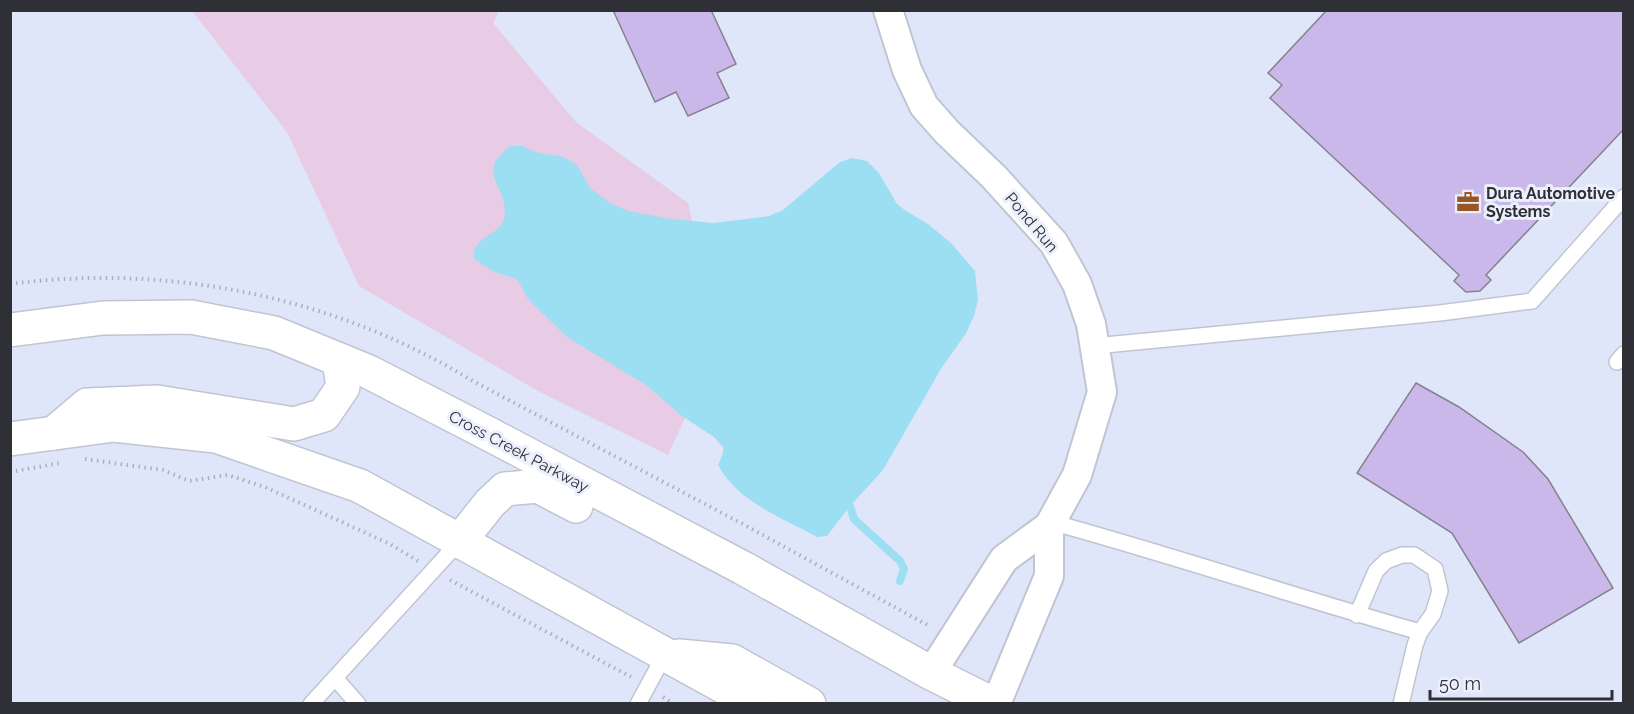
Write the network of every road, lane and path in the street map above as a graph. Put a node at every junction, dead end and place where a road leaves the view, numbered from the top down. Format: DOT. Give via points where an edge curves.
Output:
graph roads {
  1 [pos="888,10"];
  2 [pos="1623,197"];
  3 [pos="10,330"];
  4 [pos="1094,346"];
  5 [pos="339,360"];
  6 [pos="471,380"];
  7 [pos="10,439"];
  8 [pos="60,448"];
  9 [pos="76,461"];
  10 [pos="10,472"];
  11 [pos="1050,524"];
  12 [pos="459,542"];
  13 [pos="743,568"];
  14 [pos="434,570"];
  15 [pos="1357,615"];
  16 [pos="1420,632"];
  17 [pos="953,639"];
  18 [pos="665,654"];
  19 [pos="931,672"];
  20 [pos="335,678"];
  21 [pos="647,687"];
  22 [pos="311,704"];
  23 [pos="358,704"];
  24 [pos="639,704"];
  25 [pos="673,704"];
  26 [pos="755,704"];
  27 [pos="809,704"];
  28 [pos="995,704"];
  29 [pos="1401,704"];
  1 -- 4 [label="street, Pond Run" via="907,70 924,106 1054,243 1077,284"];
  2 -- 4 [label="lane" via="1532,301"];
  3 -- 5 [label="street, Cross Creek Parkway" via="103,318 191,317 274,333"];
  4 -- 11 [label="street, Pond Run" via="1102,392 1077,475"];
  5 -- 8 [label="street" via="343,387 324,415 294,424 157,402 87,405"];
  5 -- 13 [label="street, Cross Creek Parkway" via="369,372"];
  6 -- 17 [label="path"];
  7 -- 8 [label="street"];
  8 -- 10 [label="path"];
  8 -- 12 [label="street" via="114,425 216,436 360,486"];
  9 -- 14 [label="path" via="87,459 163,470 189,481 228,475 266,487 390,544"];
  11 -- 15 [label="lane" via="1156,551"];
  11 -- 17 [label="street, Pond Run" via="1004,559"];
  11 -- 28 [label="street, Pond Run" via="1049,576"];
  12 -- 13 [label="street" via="505,489 538,486 683,562"];
  12 -- 14 [label="lane"];
  12 -- 18 [label="street"];
  13 -- 19 [label="street, Cross Creek Parkway"];
  14 -- 20 [label="lane"];
  14 -- 21 [label="path"];
  15 -- 16 [label="lane"];
  15 -- 16 [label="lane" via="1376,571 1386,561 1414,555 1435,569 1440,591 1433,614"];
  16 -- 29 [label="lane"];
  17 -- 19 [label="street, Pond Run"];
  18 -- 21 [label="lane"];
  18 -- 26 [label="street"];
  18 -- 27 [label="street" via="732,661"];
  19 -- 28 [label="street, Cross Creek Parkway"];
  20 -- 22 [label="lane"];
  20 -- 23 [label="lane"];
  21 -- 24 [label="lane"];
  21 -- 25 [label="path"];
}
